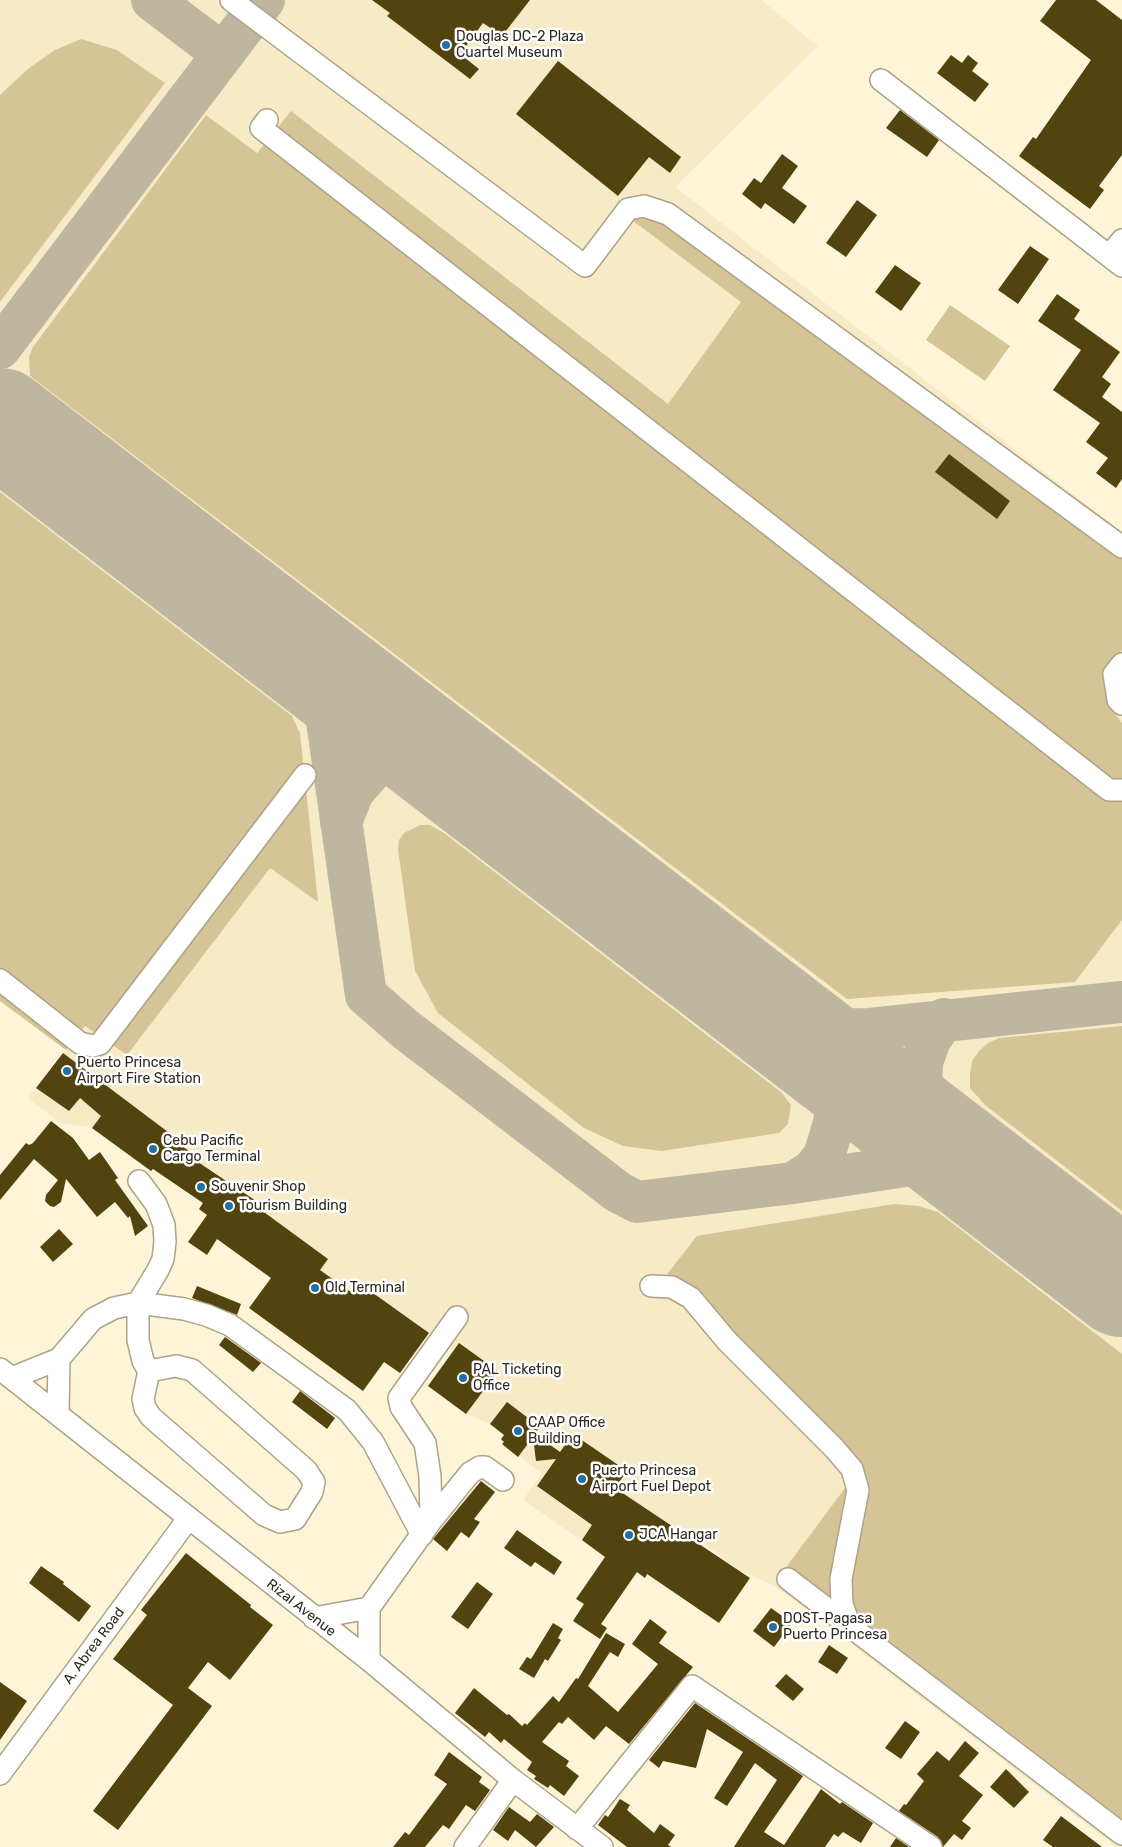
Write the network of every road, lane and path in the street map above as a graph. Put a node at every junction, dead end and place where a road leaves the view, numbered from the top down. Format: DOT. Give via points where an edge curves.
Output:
graph roads {
  1 [pos="231,0"];
  2 [pos="881,80"];
  3 [pos="267,120"];
  4 [pos="1118,254"];
  5 [pos="1122,547"];
  6 [pos="1122,664"];
  7 [pos="1122,704"];
  8 [pos="305,775"];
  9 [pos="1122,790"];
  10 [pos="0,980"];
  11 [pos="139,1181"];
  12 [pos="651,1286"];
  13 [pos="138,1303"];
  14 [pos="458,1317"];
  15 [pos="59,1360"];
  16 [pos="148,1371"];
  17 [pos="6,1373"];
  18 [pos="58,1414"];
  19 [pos="503,1480"];
  20 [pos="188,1519"];
  21 [pos="426,1528"];
  22 [pos="788,1579"];
  23 [pos="369,1608"];
  24 [pos="314,1618"];
  25 [pos="849,1624"];
  26 [pos="369,1660"];
  27 [pos="0,1774"];
  28 [pos="513,1780"];
  29 [pos="577,1829"];
  30 [pos="1122,1834"];
  31 [pos="465,1847"];
  32 [pos="602,1847"];
  33 [pos="931,1847"];
  1 -- 5 [label="street" via="585,266 628,210 644,206 668,214"];
  2 -- 4 [label="street"];
  3 -- 9 [label="street" via="261,128 1109,790"];
  6 -- 7 [label="street" via="1114,674 1118,700"];
  8 -- 10 [label="street" via="100,1044 80,1043"];
  11 -- 13 [label="street" via="156,1204 164,1225 165,1242 163,1259"];
  12 -- 25 [label="street" via="672,1287 691,1298 727,1341 852,1469 858,1490 842,1579 842,1604"];
  13 -- 15 [label="street" via="114,1308 92,1319"];
  13 -- 16 [label="street" via="138,1340"];
  13 -- 21 [label="street" via="184,1309 230,1325 347,1410 373,1442"];
  14 -- 21 [label="street" via="399,1398 401,1407 424,1443 430,1476"];
  15 -- 17 [label="street"];
  15 -- 18 [label="street"];
  16 -- 16 [label="street" via="143,1399 151,1417 264,1515 280,1522 295,1519 312,1492 314,1482 306,1470 192,1370 176,1366"];
  17 -- 18 [label="street, Rizal Avenue"];
  18 -- 20 [label="street, Rizal Avenue"];
  19 -- 21 [label="street" via="485,1467 474,1469"];
  20 -- 24 [label="street, Rizal Avenue"];
  20 -- 27 [label="street, A. Abrea Road"];
  21 -- 23 [label="street"];
  22 -- 25 [label="street"];
  23 -- 24 [label="street"];
  23 -- 26 [label="street"];
  24 -- 26 [label="street, Rizal Avenue"];
  25 -- 30 [label="street"];
  26 -- 28 [label="street, Rizal Avenue"];
  28 -- 29 [label="street, Rizal Avenue"];
  28 -- 31 [label="street"];
  29 -- 32 [label="street, Rizal Avenue"];
  29 -- 33 [label="street" via="692,1686"];
}
